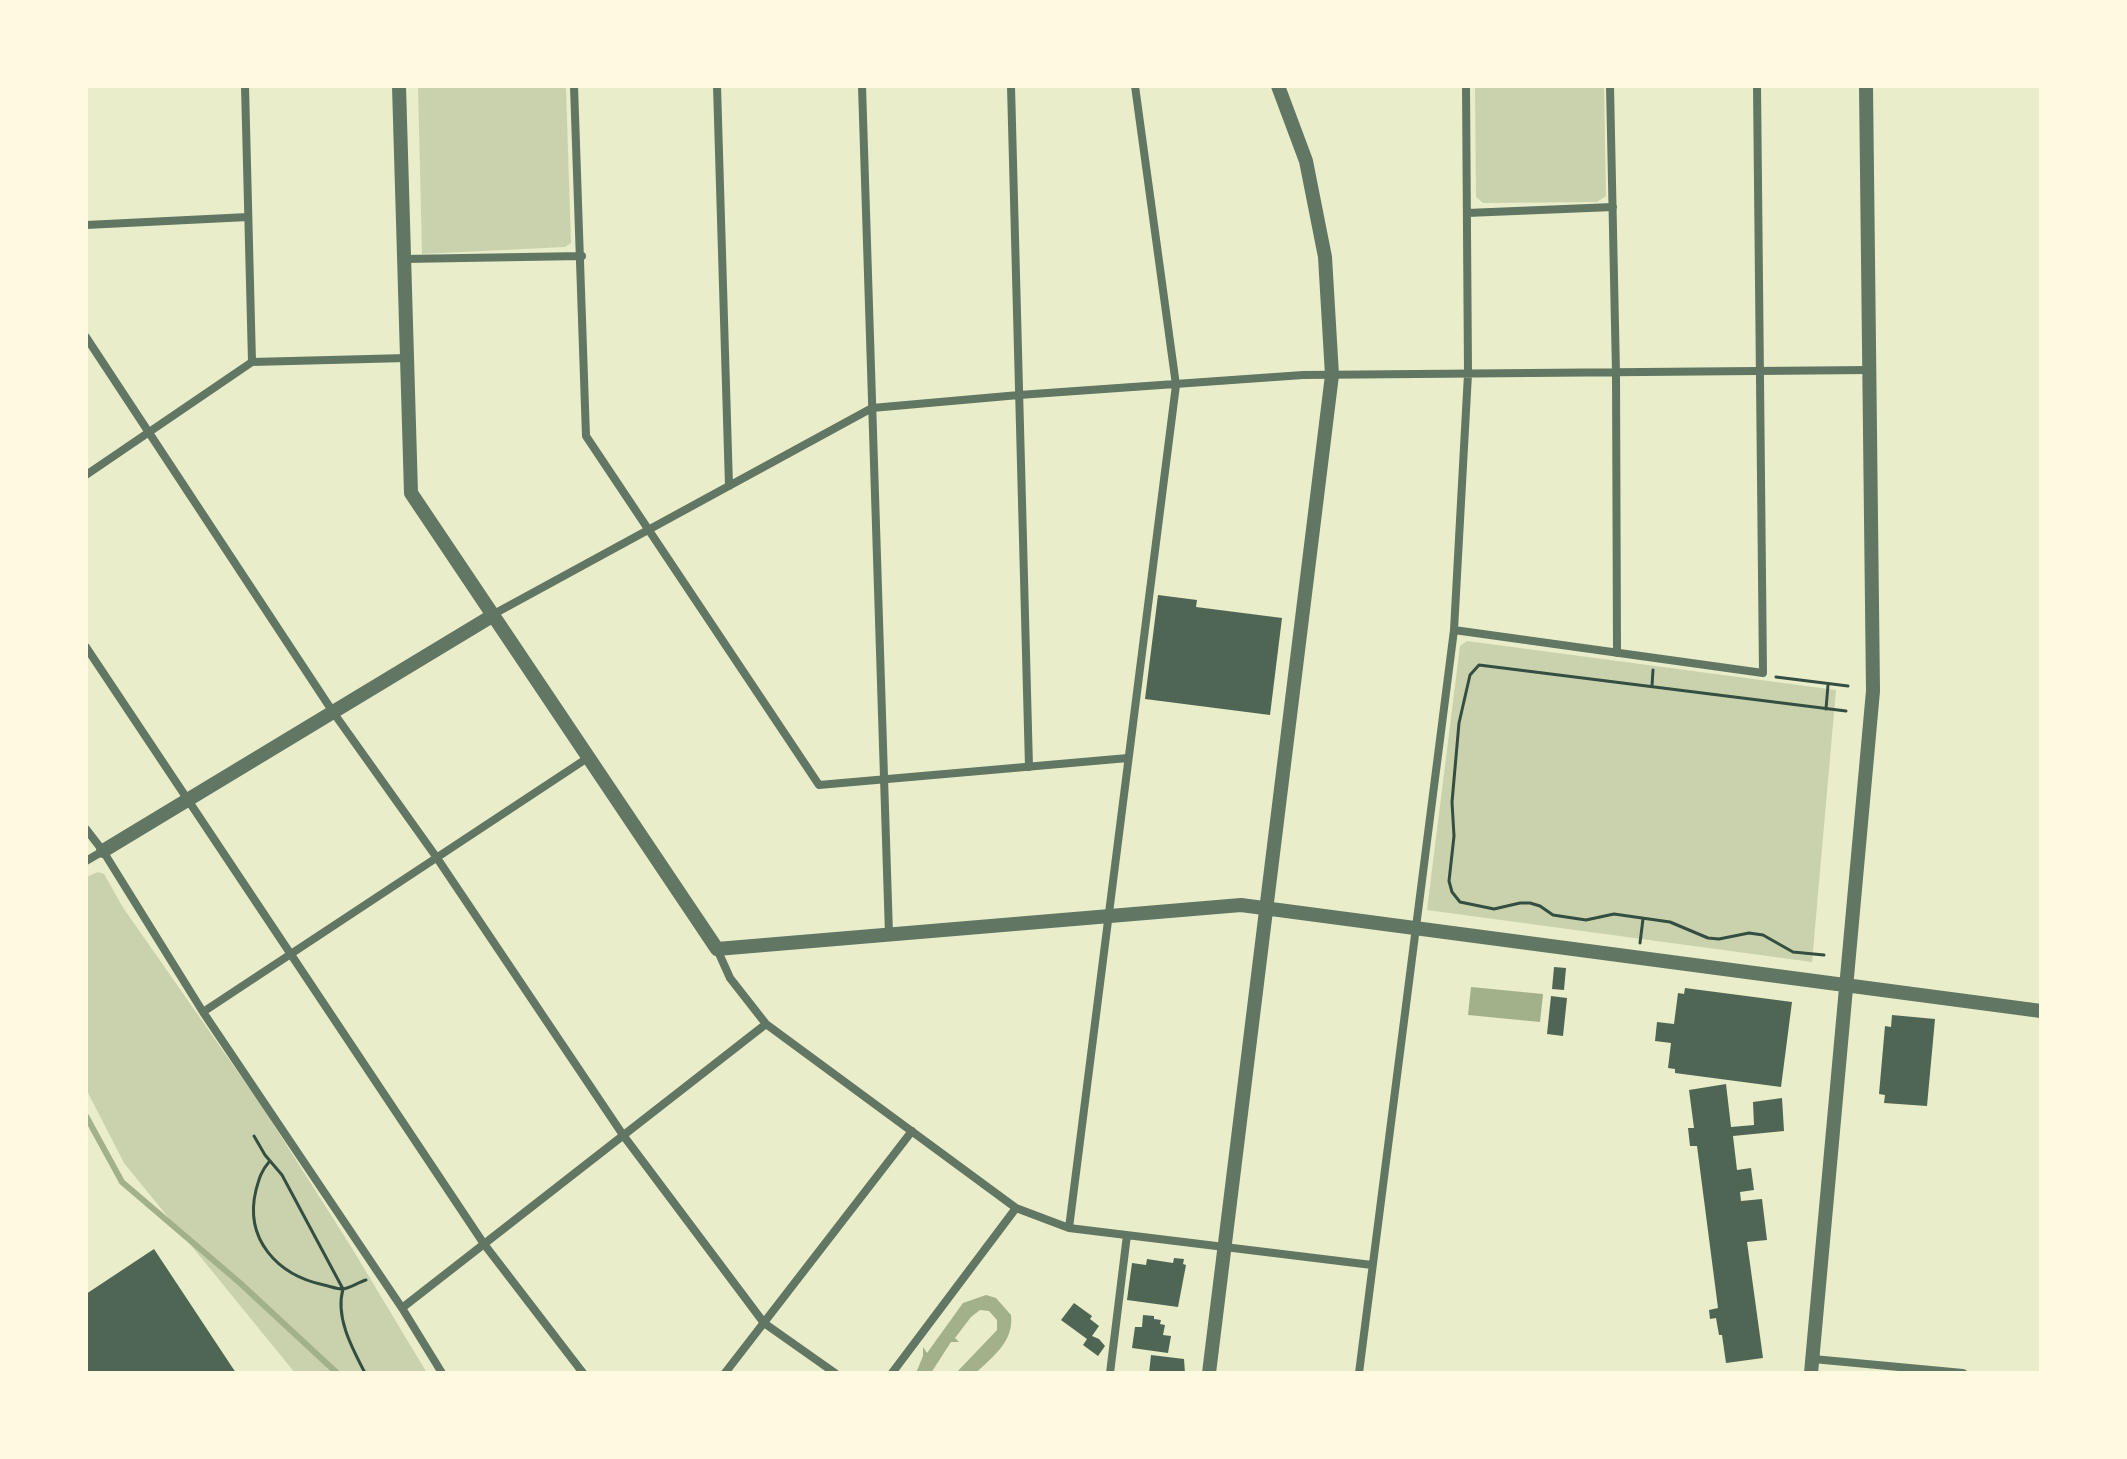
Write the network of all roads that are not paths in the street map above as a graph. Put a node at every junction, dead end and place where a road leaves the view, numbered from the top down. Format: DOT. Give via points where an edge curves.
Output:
graph roads {
  1 [pos="245,86"];
  2 [pos="399,86"];
  3 [pos="574,86"];
  4 [pos="717,86"];
  5 [pos="862,86"];
  6 [pos="1011,86"];
  7 [pos="1135,86"];
  8 [pos="1278,86"];
  9 [pos="1466,86"];
  10 [pos="1610,86"];
  11 [pos="1757,86"];
  12 [pos="1866,86"];
  13 [pos="1613,207"];
  14 [pos="1467,213"];
  15 [pos="248,217"];
  16 [pos="86,225"];
  17 [pos="582,256"];
  18 [pos="404,259"];
  19 [pos="86,337"];
  20 [pos="407,358"];
  21 [pos="252,362"];
  22 [pos="1869,370"];
  23 [pos="1760,371"];
  24 [pos="1616,373"];
  25 [pos="1468,374"];
  26 [pos="1332,375"];
  27 [pos="1176,385"];
  28 [pos="1019,395"];
  29 [pos="872,408"];
  30 [pos="149,432"];
  31 [pos="86,475"];
  32 [pos="729,486"];
  33 [pos="649,530"];
  34 [pos="492,616"];
  35 [pos="1454,630"];
  36 [pos="86,647"];
  37 [pos="1617,653"];
  38 [pos="333,712"];
  39 [pos="589,757"];
  40 [pos="1128,758"];
  41 [pos="1029,767"];
  42 [pos="884,779"];
  43 [pos="188,800"];
  44 [pos="86,829"];
  45 [pos="103,851"];
  46 [pos="437,858"];
  47 [pos="86,861"];
  48 [pos="1267,908"];
  49 [pos="1109,916"];
  50 [pos="1416,928"];
  51 [pos="889,934"];
  52 [pos="717,949"];
  53 [pos="292,954"];
  54 [pos="1846,986"];
  55 [pos="2041,1011"];
  56 [pos="203,1012"];
  57 [pos="766,1024"];
  58 [pos="912,1131"];
  59 [pos="623,1135"];
  60 [pos="1016,1208"];
  61 [pos="1069,1228"];
  62 [pos="1127,1235"];
  63 [pos="484,1244"];
  64 [pos="1224,1247"];
  65 [pos="1372,1265"];
  66 [pos="402,1308"];
  67 [pos="764,1323"];
  68 [pos="1812,1366"];
  69 [pos="442,1373"];
  70 [pos="583,1373"];
  71 [pos="725,1373"];
  72 [pos="835,1373"];
  73 [pos="892,1373"];
  74 [pos="1110,1373"];
  75 [pos="1209,1373"];
  76 [pos="1359,1373"];
  77 [pos="1963,1373"];
  1 -- 15 [label="street"];
  2 -- 18 [label="street"];
  3 -- 17 [label="street"];
  4 -- 32 [label="street"];
  5 -- 29 [label="street"];
  6 -- 28 [label="street"];
  7 -- 27 [label="street"];
  8 -- 26 [label="street" via="1306,161 1325,257"];
  9 -- 14 [label="street"];
  10 -- 13 [label="street"];
  11 -- 23 [label="street"];
  12 -- 22 [label="street"];
  13 -- 14 [label="street"];
  13 -- 24 [label="street"];
  14 -- 25 [label="street"];
  15 -- 16 [label="street"];
  15 -- 21 [label="street"];
  17 -- 18 [label="street"];
  17 -- 33 [label="street" via="586,436"];
  18 -- 20 [label="street"];
  19 -- 30 [label="street"];
  20 -- 21 [label="street"];
  20 -- 34 [label="street" via="411,493"];
  21 -- 30 [label="street"];
  22 -- 23 [label="street"];
  22 -- 54 [label="street" via="1873,691"];
  23 -- 24 [label="street"];
  23 -- 37 [label="street" via="1763,673"];
  24 -- 25 [label="street"];
  24 -- 37 [label="street"];
  25 -- 26 [label="street"];
  25 -- 35 [label="street"];
  26 -- 27 [label="street"];
  26 -- 48 [label="street"];
  27 -- 28 [label="street"];
  27 -- 40 [label="street"];
  28 -- 29 [label="street"];
  28 -- 41 [label="street"];
  29 -- 32 [label="street"];
  29 -- 42 [label="street"];
  30 -- 31 [label="street"];
  30 -- 38 [label="street"];
  32 -- 33 [label="street"];
  33 -- 34 [label="street"];
  33 -- 42 [label="street" via="819,785"];
  34 -- 38 [label="street"];
  34 -- 39 [label="street"];
  35 -- 37 [label="street"];
  35 -- 50 [label="street"];
  36 -- 43 [label="street"];
  38 -- 43 [label="street"];
  38 -- 46 [label="street"];
  39 -- 46 [label="street"];
  39 -- 52 [label="street"];
  40 -- 41 [label="street"];
  40 -- 49 [label="street"];
  41 -- 42 [label="street"];
  42 -- 51 [label="street"];
  43 -- 45 [label="street"];
  43 -- 53 [label="street"];
  44 -- 45 [label="street"];
  45 -- 47 [label="street"];
  45 -- 56 [label="street"];
  46 -- 53 [label="street"];
  46 -- 59 [label="street"];
  48 -- 49 [label="street" via="1241,905"];
  48 -- 50 [label="street"];
  48 -- 64 [label="street"];
  49 -- 51 [label="street"];
  49 -- 61 [label="street"];
  50 -- 54 [label="street"];
  50 -- 65 [label="street"];
  51 -- 52 [label="street"];
  52 -- 57 [label="street" via="730,978"];
  53 -- 56 [label="street"];
  53 -- 63 [label="street"];
  54 -- 55 [label="street"];
  54 -- 68 [label="street"];
  56 -- 66 [label="street"];
  57 -- 58 [label="street"];
  57 -- 59 [label="street"];
  58 -- 60 [label="street"];
  58 -- 67 [label="street"];
  59 -- 63 [label="street"];
  59 -- 67 [label="street"];
  60 -- 61 [label="street"];
  60 -- 73 [label="street"];
  61 -- 62 [label="street"];
  62 -- 64 [label="street"];
  62 -- 74 [label="street"];
  63 -- 66 [label="street"];
  63 -- 70 [label="street"];
  64 -- 65 [label="street"];
  64 -- 75 [label="street"];
  65 -- 76 [label="street"];
  66 -- 69 [label="street"];
  67 -- 71 [label="street"];
  67 -- 72 [label="street"];
  68 -- 77 [label="street"];
}
